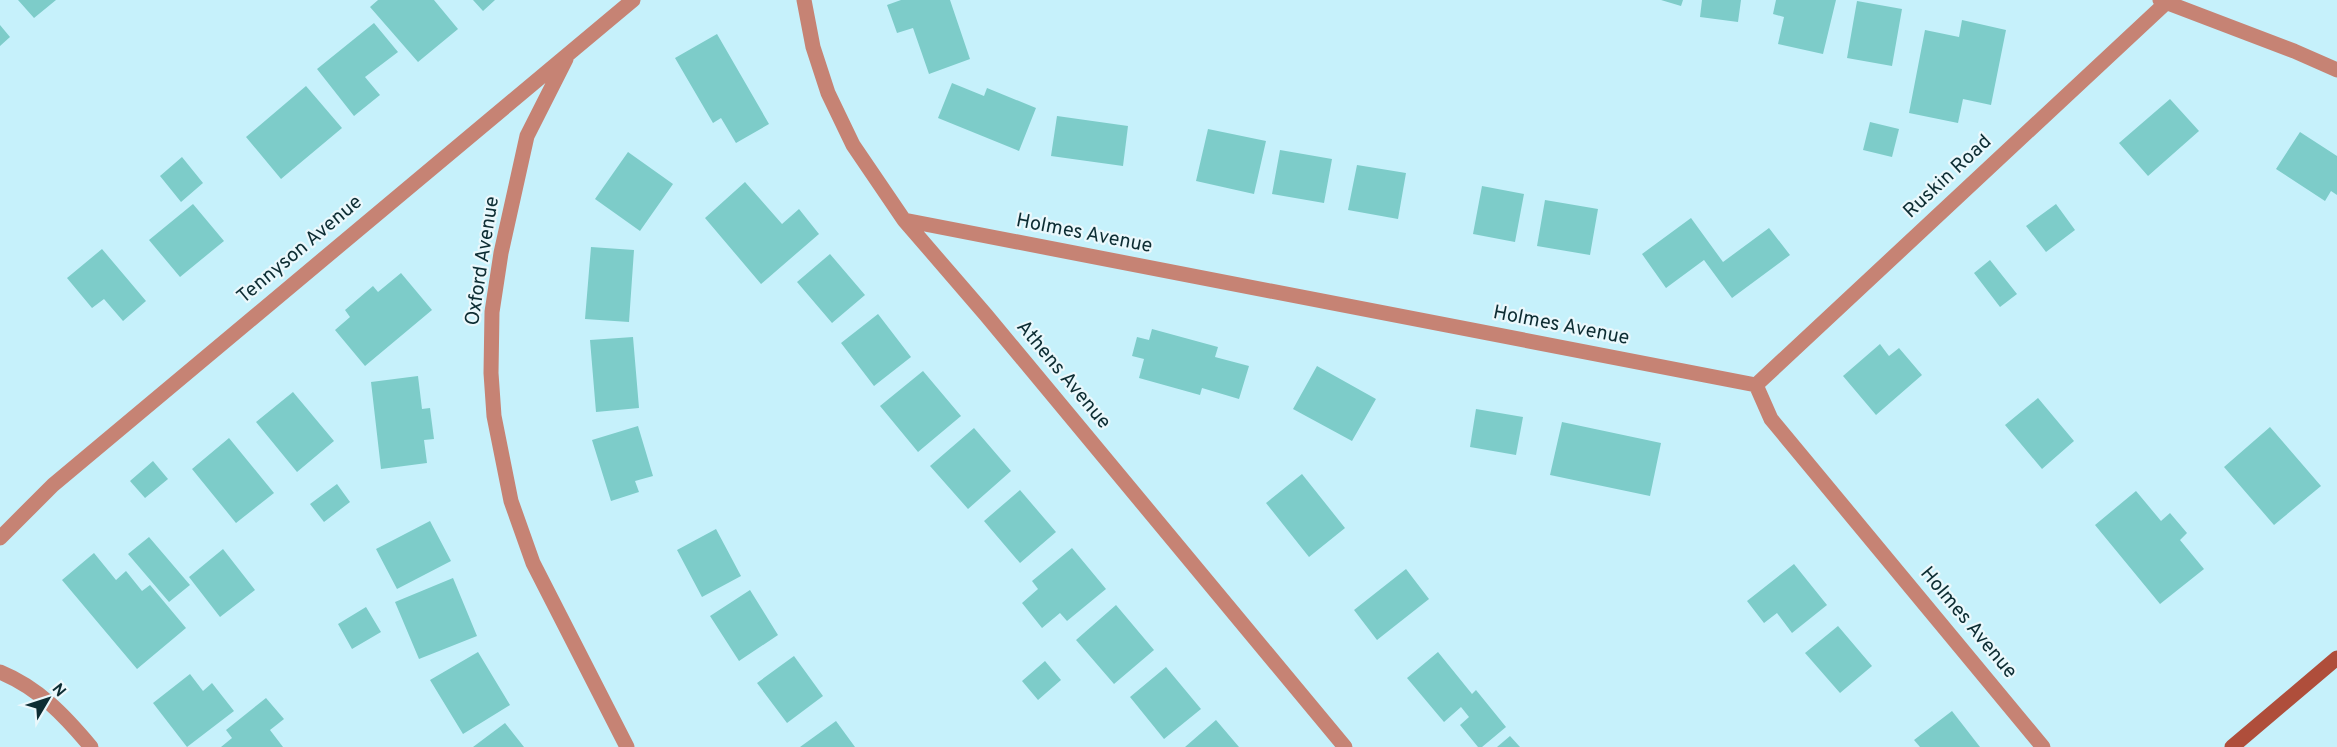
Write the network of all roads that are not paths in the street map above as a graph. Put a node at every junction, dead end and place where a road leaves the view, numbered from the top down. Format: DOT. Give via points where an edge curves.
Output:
graph roads {
  1 [pos="633,0"];
  2 [pos="804,0"];
  3 [pos="2165,1"];
  4 [pos="568,53"];
  5 [pos="2337,70"];
  6 [pos="904,220"];
  7 [pos="1755,385"];
  8 [pos="0,538"];
  9 [pos="2337,658"];
  10 [pos="0,672"];
  11 [pos="91,747"];
  12 [pos="627,747"];
  13 [pos="1345,747"];
  14 [pos="2043,747"];
  15 [pos="2232,747"];
  1 -- 4 [label="street, Tennyson Avenue"];
  2 -- 6 [label="street, Athens Avenue" via="813,47 828,93 853,145"];
  3 -- 5 [label="street"];
  3 -- 7 [label="street, Ruskin Road"];
  4 -- 8 [label="street, Tennyson Avenue" via="53,485"];
  4 -- 12 [label="street, Oxford Avenue" via="527,136 501,254 492,312 494,416 511,501 533,563"];
  6 -- 7 [label="street, Holmes Avenue"];
  6 -- 13 [label="street, Athens Avenue"];
  7 -- 14 [label="street, Holmes Avenue" via="1771,419"];
  9 -- 15 [label="main road"];
  10 -- 11 [label="street" via="43,696 66,716"];
}
